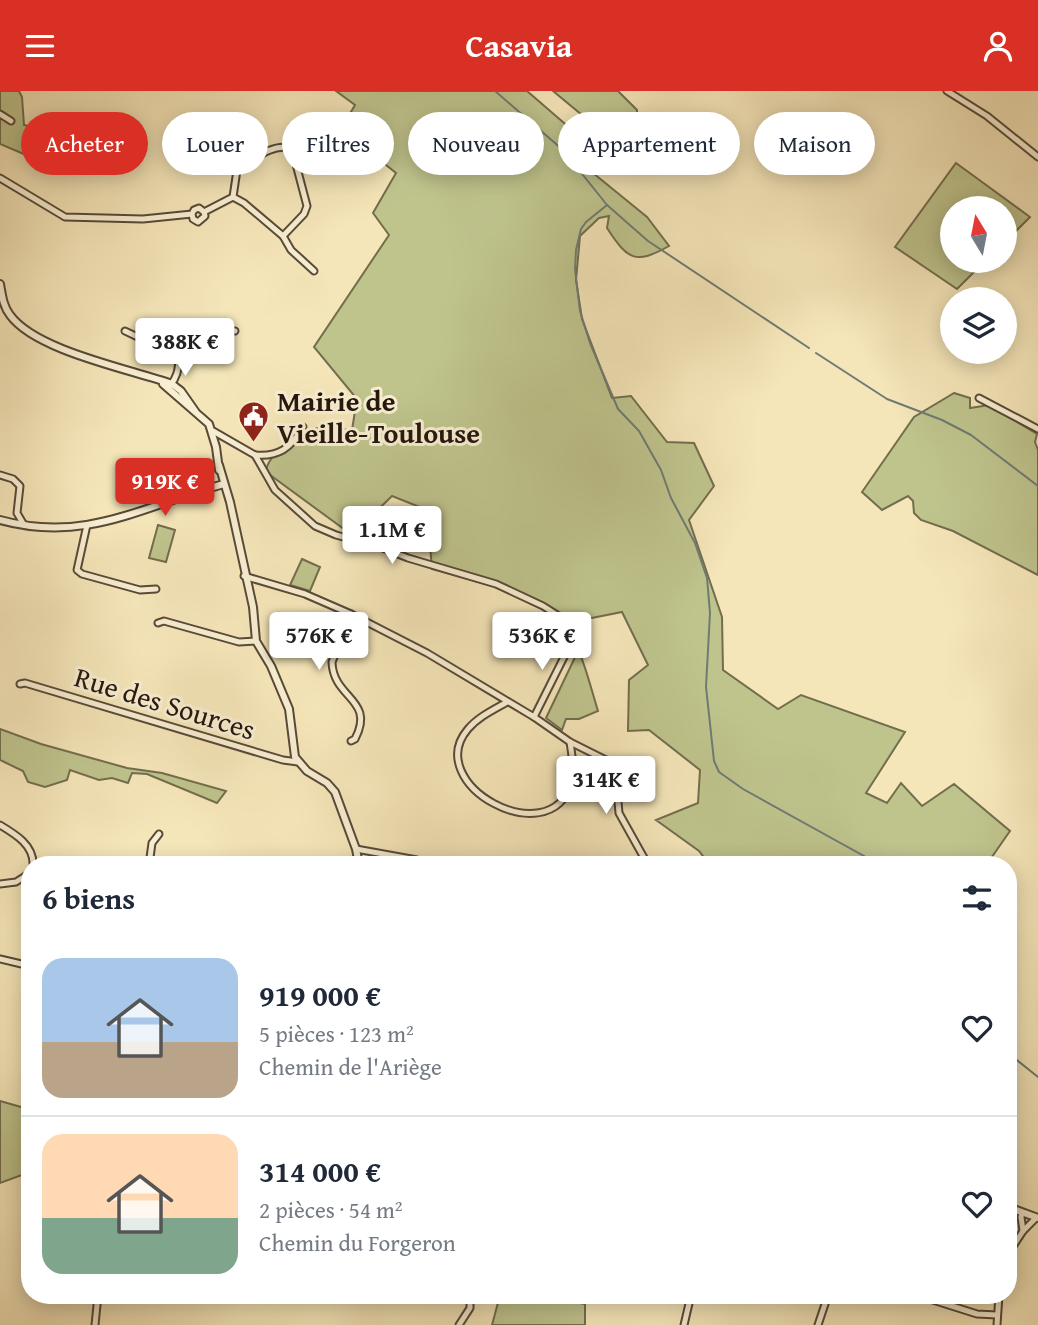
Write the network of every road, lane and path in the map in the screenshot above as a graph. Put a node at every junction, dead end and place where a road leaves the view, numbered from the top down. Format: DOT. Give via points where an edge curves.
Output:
graph roads {
  1 [pos="947,91"];
  2 [pos="0,114"];
  3 [pos="11,121"];
  4 [pos="268,151"];
  5 [pos="1038,157"];
  6 [pos="236,175"];
  7 [pos="0,178"];
  8 [pos="233,197"];
  9 [pos="204,212"];
  10 [pos="192,214"];
  11 [pos="283,236"];
  12 [pos="314,271"];
  13 [pos="0,284"];
  14 [pos="3,310"];
  15 [pos="125,331"];
  16 [pos="235,331"];
  17 [pos="180,357"];
  18 [pos="170,386"];
  19 [pos="979,398"];
  20 [pos="303,427"];
  21 [pos="1038,429"];
  22 [pos="213,432"];
  23 [pos="254,455"];
  24 [pos="0,475"];
  25 [pos="222,484"];
  26 [pos="17,513"];
  27 [pos="0,520"];
  28 [pos="8,522"];
  29 [pos="24,525"];
  30 [pos="87,525"];
  31 [pos="244,576"];
  32 [pos="156,589"];
  33 [pos="351,614"];
  34 [pos="158,623"];
  35 [pos="254,641"];
  36 [pos="20,684"];
  37 [pos="508,702"];
  38 [pos="534,717"];
  39 [pos="351,741"];
  40 [pos="570,742"];
  41 [pos="298,762"];
  42 [pos="0,825"];
  43 [pos="159,834"];
  44 [pos="356,849"];
  45 [pos="33,856"];
  46 [pos="150,856"];
  47 [pos="357,856"];
  48 [pos="395,856"];
  49 [pos="643,856"];
  50 [pos="21,879"];
  51 [pos="0,884"];
  52 [pos="0,959"];
  53 [pos="21,964"];
  54 [pos="1017,1211"];
  55 [pos="1022,1213"];
  56 [pos="1037,1218"];
  57 [pos="1023,1231"];
  58 [pos="1017,1240"];
  59 [pos="97,1304"];
  60 [pos="470,1304"];
  61 [pos="689,1304"];
  62 [pos="825,1304"];
  63 [pos="945,1304"];
  64 [pos="998,1304"];
  65 [pos="997,1315"];
  66 [pos="95,1325"];
  67 [pos="459,1325"];
  68 [pos="684,1325"];
  69 [pos="818,1325"];
  70 [pos="997,1325"];
  1 -- 5 [label="street"];
  2 -- 3 [label="street"];
  4 -- 11 [label="street" via="284,146 292,149 307,206"];
  6 -- 8 [label="street"];
  7 -- 10 [label="street" via="65,217 143,219"];
  8 -- 9 [label="street"];
  8 -- 11 [label="street"];
  9 -- 10 [label="street" via="197,209"];
  9 -- 10 [label="street" via="204,219 198,222"];
  11 -- 12 [label="street"];
  13 -- 14 [label="street"];
  14 -- 18 [label="street" via="46,341"];
  15 -- 17 [label="street"];
  16 -- 17 [label="street" via="189,343"];
  17 -- 18 [label="street" via="179,372"];
  18 -- 22 [label="street"];
  19 -- 21 [label="street"];
  20 -- 23 [label="street" via="295,442 279,453"];
  22 -- 23 [label="street"];
  22 -- 25 [label="street"];
  23 -- 38 [label="street" via="275,490 314,526 496,584 569,624 573,639"];
  24 -- 26 [label="street" via="20,486"];
  25 -- 30 [label="street" via="127,517"];
  25 -- 31 [label="street"];
  26 -- 28 [label="street"];
  26 -- 29 [label="street"];
  27 -- 28 [label="street"];
  28 -- 29 [label="street"];
  29 -- 30 [label="street"];
  30 -- 32 [label="street" via="77,570 140,590"];
  31 -- 33 [label="street"];
  31 -- 35 [label="street" via="254,613"];
  33 -- 37 [label="street"];
  33 -- 39 [label="street" via="332,662 338,685 362,716 358,735"];
  34 -- 35 [label="street" via="239,642"];
  35 -- 41 [label="street" via="271,666 289,709"];
  36 -- 41 [label="street, Rue des Sources"];
  37 -- 38 [label="street"];
  37 -- 40 [label="street" via="467,730 459,750 467,781 486,800 519,813 553,808 565,796 573,775"];
  38 -- 40 [label="street"];
  40 -- 49 [label="street" via="613,765 619,813"];
  41 -- 44 [label="street" via="335,792"];
  42 -- 45 [label="street" via="15,834"];
  43 -- 46 [label="street"];
  44 -- 47 [label="street"];
  44 -- 48 [label="street"];
  50 -- 51 [label="street"];
  52 -- 53 [label="street"];
  54 -- 55 [label="street"];
  55 -- 56 [label="street"];
  55 -- 57 [label="street"];
  56 -- 57 [label="street"];
  57 -- 58 [label="street"];
  59 -- 66 [label="street"];
  60 -- 67 [label="street"];
  61 -- 68 [label="street"];
  62 -- 69 [label="street"];
  63 -- 65 [label="street"];
  64 -- 65 [label="street"];
  65 -- 70 [label="street"];
}
